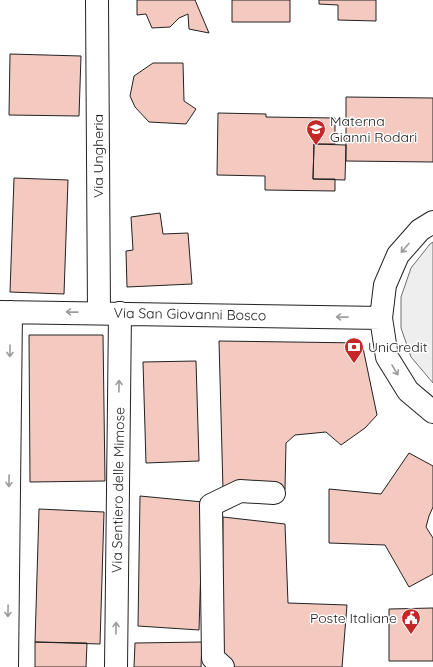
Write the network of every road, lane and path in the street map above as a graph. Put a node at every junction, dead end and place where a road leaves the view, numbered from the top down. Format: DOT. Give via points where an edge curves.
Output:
graph roads {
  1 [pos="97,0"];
  2 [pos="433,222"];
  3 [pos="5,312"];
  4 [pos="99,313"];
  5 [pos="120,313"];
  6 [pos="381,318"];
  7 [pos="433,412"];
  8 [pos="274,493"];
  9 [pos="7,667"];
  10 [pos="116,667"];
  11 [pos="223,667"];
  1 -- 4 [label="street, Via Ungheria"];
  2 -- 6 [label="street, one-way" via="420,230 398,255 385,285"];
  4 -- 3 [label="street, Via San Giovanni Bosco, one-way"];
  3 -- 9 [label="street, one-way"];
  4 -- 5 [label="street, Via San Giovanni Bosco"];
  6 -- 5 [label="street, Via San Giovanni Bosco, one-way"];
  10 -- 5 [label="street, Via Sentiero delle Mimose, one-way"];
  6 -- 7 [label="street, one-way" via="387,357 408,391"];
  8 -- 11 [label="street" via="240,491 211,505 213,658"];
}
